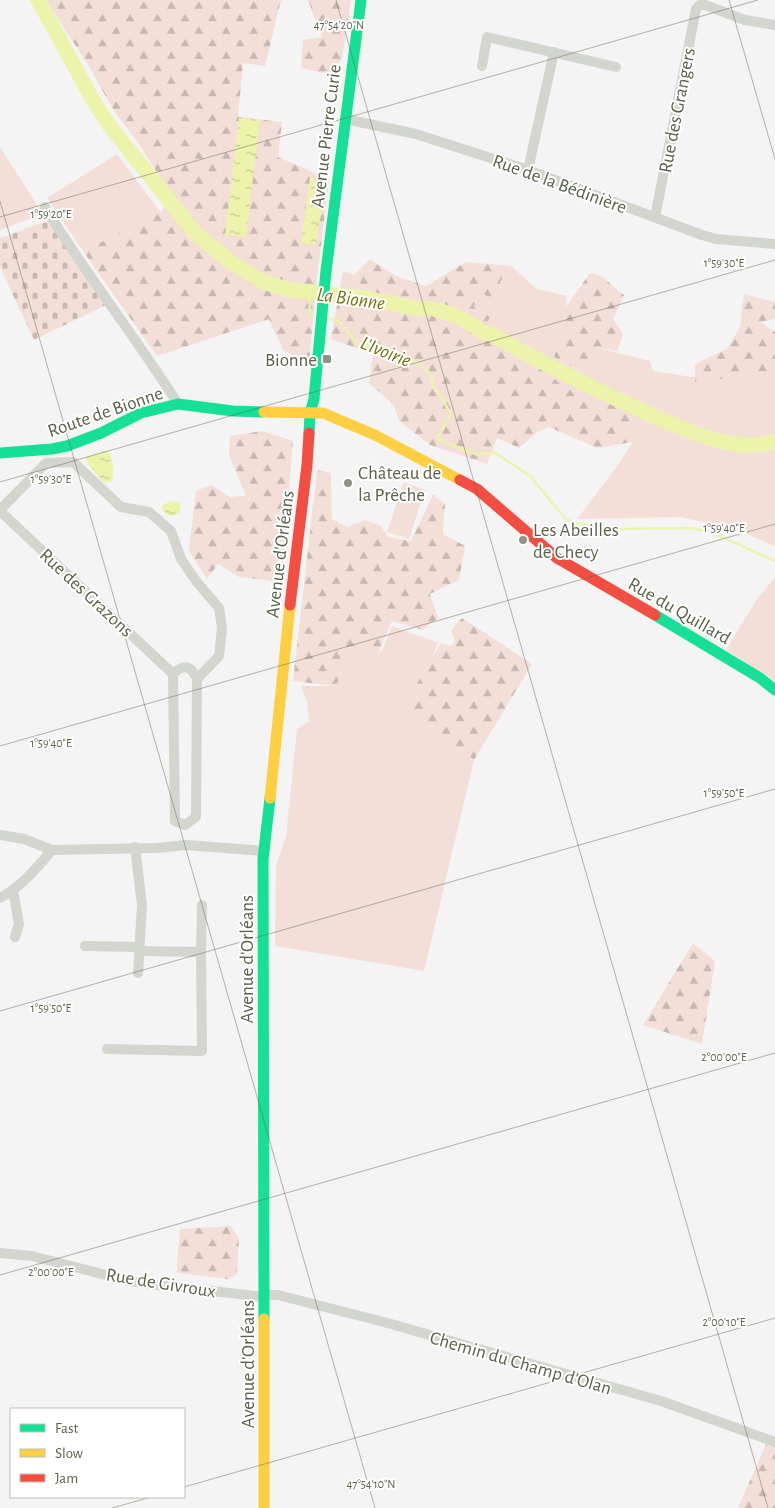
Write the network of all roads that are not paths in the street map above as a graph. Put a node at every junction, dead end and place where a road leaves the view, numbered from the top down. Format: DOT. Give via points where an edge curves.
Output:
graph roads {
  1 [pos="361,0"];
  2 [pos="698,2"];
  3 [pos="775,25"];
  4 [pos="554,52"];
  5 [pos="482,66"];
  6 [pos="616,66"];
  7 [pos="345,119"];
  8 [pos="528,170"];
  9 [pos="45,207"];
  10 [pos="655,216"];
  11 [pos="775,244"];
  12 [pos="323,305"];
  13 [pos="178,404"];
  14 [pos="310,413"];
  15 [pos="0,453"];
  16 [pos="0,510"];
  17 [pos="173,674"];
  18 [pos="197,678"];
  19 [pos="775,690"];
  20 [pos="185,825"];
  21 [pos="0,835"];
  22 [pos="186,845"];
  23 [pos="135,847"];
  24 [pos="52,850"];
  25 [pos="264,851"];
  26 [pos="13,890"];
  27 [pos="0,898"];
  28 [pos="202,905"];
  29 [pos="15,937"];
  30 [pos="85,946"];
  31 [pos="139,949"];
  32 [pos="201,952"];
  33 [pos="138,973"];
  34 [pos="107,1049"];
  35 [pos="0,1253"];
  36 [pos="264,1296"];
  37 [pos="775,1442"];
  38 [pos="264,1508"];
  1 -- 7 [label="main road, Avenue Pierre Curie"];
  2 -- 3 [label="street" via="745,20"];
  2 -- 10 [label="street, Rue des Grangers"];
  4 -- 5 [label="street" via="487,37"];
  4 -- 6 [label="street"];
  4 -- 8 [label="street"];
  7 -- 8 [label="street, Rue de la Bédinière" via="416,134"];
  7 -- 12 [label="main road, Avenue Pierre Curie"];
  8 -- 10 [label="street, Rue de la Bédinière"];
  9 -- 13 [label="street"];
  10 -- 11 [label="street, Rue de la Bédinière" via="716,239"];
  12 -- 14 [label="main road, Avenue d'Orléans"];
  13 -- 14 [label="main road, Route de Bionne" via="233,411"];
  13 -- 15 [label="main road, Route de Bionne" via="141,413 67,446"];
  14 -- 19 [label="main road, Rue du Quillard" via="323,413 375,435 477,489 557,558 721,654"];
  14 -- 25 [label="main road, Avenue d'Orléans"];
  16 -- 17 [label="street, Rue des Grazons"];
  16 -- 18 [label="street" via="46,463 73,462 121,507 149,512 171,531 182,559 220,611 219,656"];
  17 -- 18 [label="street" via="179,669 189,668 194,670"];
  17 -- 20 [label="street" via="175,822"];
  18 -- 20 [label="street" via="196,817"];
  20 -- 22 [label="street"];
  21 -- 24 [label="street" via="24,839"];
  22 -- 23 [label="street"];
  22 -- 25 [label="street"];
  23 -- 24 [label="street"];
  23 -- 31 [label="street" via="142,904"];
  24 -- 26 [label="street"];
  25 -- 36 [label="main road, Avenue d'Orléans"];
  26 -- 27 [label="street"];
  26 -- 29 [label="street" via="19,924"];
  28 -- 32 [label="street"];
  30 -- 31 [label="street"];
  31 -- 32 [label="street"];
  31 -- 33 [label="street"];
  32 -- 34 [label="street" via="202,1051"];
  35 -- 36 [label="street, Rue de Givroux" via="32,1256 143,1283"];
  36 -- 37 [label="street, Chemin du Champ d'Olan" via="278,1295 384,1322 651,1399"];
  36 -- 38 [label="main road, Avenue d'Orléans"];
}
